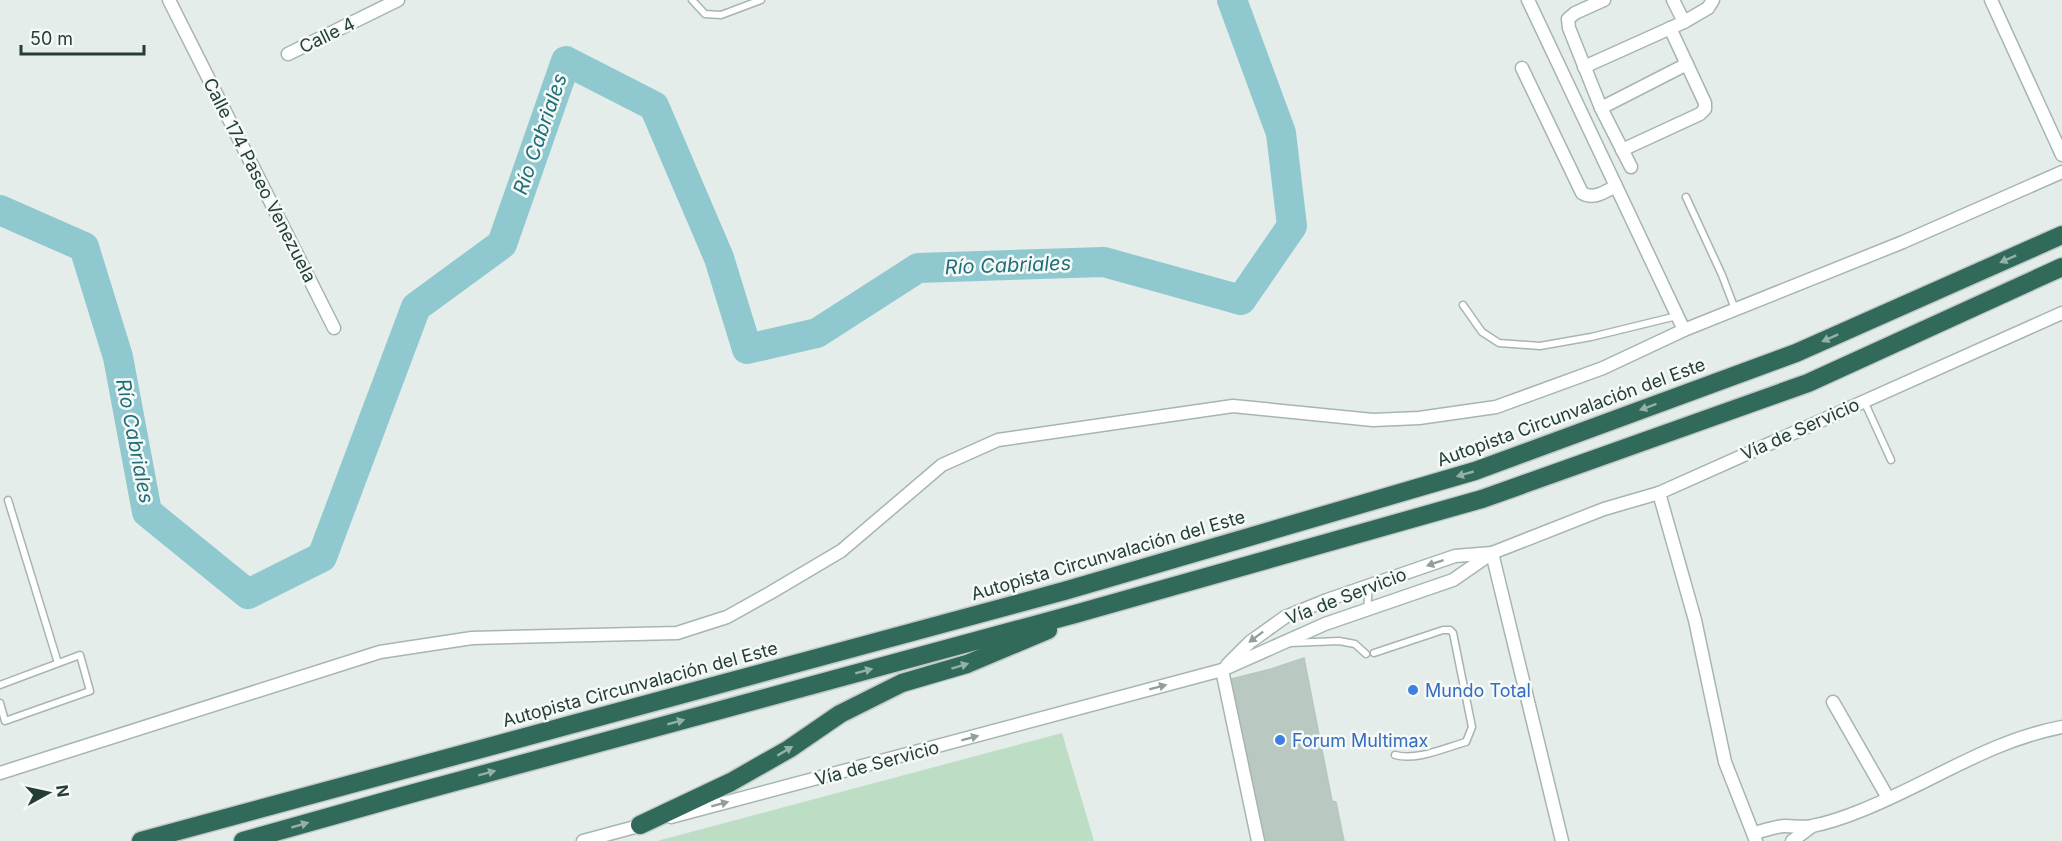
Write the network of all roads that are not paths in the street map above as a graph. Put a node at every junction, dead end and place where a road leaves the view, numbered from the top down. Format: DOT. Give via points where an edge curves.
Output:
graph roads {
  1 [pos="169,0"];
  2 [pos="398,0"];
  3 [pos="693,0"];
  4 [pos="761,0"];
  5 [pos="1528,0"];
  6 [pos="1604,0"];
  7 [pos="1673,0"];
  8 [pos="1713,0"];
  9 [pos="1991,0"];
  10 [pos="1684,22"];
  11 [pos="1670,28"];
  12 [pos="288,54"];
  13 [pos="1687,64"];
  14 [pos="1584,67"];
  15 [pos="1522,68"];
  16 [pos="1601,108"];
  17 [pos="1622,150"];
  18 [pos="2062,155"];
  19 [pos="1630,167"];
  20 [pos="2062,172"];
  21 [pos="1616,186"];
  22 [pos="1686,197"];
  23 [pos="2062,235"];
  24 [pos="2062,267"];
  25 [pos="1463,305"];
  26 [pos="1736,309"];
  27 [pos="2062,313"];
  28 [pos="1677,316"];
  29 [pos="334,328"];
  30 [pos="1684,330"];
  31 [pos="1864,401"];
  32 [pos="1891,460"];
  33 [pos="1659,493"];
  34 [pos="8,500"];
  35 [pos="1492,553"];
  36 [pos="1370,586"];
  37 [pos="1327,600"];
  38 [pos="1367,610"];
  39 [pos="1085,611"];
  40 [pos="1325,624"];
  41 [pos="1286,643"];
  42 [pos="58,663"];
  43 [pos="1222,670"];
  44 [pos="0,685"];
  45 [pos="1833,702"];
  46 [pos="0,704"];
  47 [pos="2062,727"];
  48 [pos="1395,755"];
  49 [pos="0,773"];
  50 [pos="1888,798"];
  51 [pos="640,825"];
  52 [pos="1811,827"];
  53 [pos="1755,837"];
  54 [pos="141,841"];
  55 [pos="243,841"];
  56 [pos="583,841"];
  57 [pos="1258,841"];
  58 [pos="1562,841"];
  59 [pos="1792,841"];
  1 -- 29 [label="street, Calle 174 Paseo Venezuela"];
  2 -- 12 [label="street, Calle 4"];
  3 -- 4 [label="lane" via="705,14 721,15"];
  5 -- 21 [label="street"];
  6 -- 14 [label="street" via="1568,19"];
  7 -- 10 [label="street"];
  8 -- 10 [label="street" via="1708,8"];
  9 -- 18 [label="street"];
  10 -- 11 [label="street"];
  11 -- 13 [label="street"];
  11 -- 14 [label="street"];
  13 -- 16 [label="street"];
  13 -- 17 [label="street" via="1705,109"];
  14 -- 16 [label="street"];
  15 -- 21 [label="street" via="1582,193 1596,196"];
  16 -- 17 [label="street"];
  17 -- 19 [label="street"];
  20 -- 26 [label="street"];
  21 -- 28 [label="street"];
  22 -- 26 [label="lane"];
  23 -- 54 [label="highway, Autopista Circunvalación del Este, one-way" via="1796,353 1475,471 1064,591"];
  24 -- 39 [label="highway" via="1808,383 1493,495"];
  25 -- 28 [label="lane" via="1482,332 1499,343 1540,346"];
  26 -- 30 [label="street"];
  27 -- 31 [label="street, Vía de Servicio"];
  28 -- 30 [label="street"];
  30 -- 49 [label="street" via="1603,368 1496,407 1373,420 1233,406 998,440 942,465 841,550 727,617 677,633 472,638 380,652"];
  31 -- 32 [label="lane"];
  31 -- 33 [label="street, Vía de Servicio"];
  33 -- 35 [label="street, Vía de Servicio" via="1604,508"];
  33 -- 53 [label="street" via="1695,620 1725,762"];
  34 -- 42 [label="lane"];
  35 -- 36 [label="street, Vía de Servicio, one-way" via="1455,556"];
  35 -- 38 [label="street" via="1453,580"];
  35 -- 58 [label="street"];
  36 -- 37 [label="street, Vía de Servicio"];
  36 -- 38 [label="lane"];
  37 -- 40 [label="street"];
  37 -- 43 [label="street, Vía de Servicio, one-way" via="1285,617 1250,642"];
  38 -- 40 [label="street"];
  51 -- 39 [label="highway, one-way" via="731,782 840,714 902,683 967,664 1039,635"];
  55 -- 39 [label="highway, one-way"];
  40 -- 41 [label="street"];
  41 -- 43 [label="street"];
  41 -- 48 [label="lane" via="1339,641 1355,644 1370,654 1443,630 1453,633 1472,727 1470,735 1466,742 1425,754"];
  42 -- 44 [label="lane"];
  42 -- 46 [label="lane" via="80,655 90,692 6,722"];
  51 -- 43 [label="street, Vía de Servicio, one-way"];
  43 -- 57 [label="street"];
  45 -- 50 [label="street"];
  47 -- 50 [label="street" via="2004,743"];
  50 -- 52 [label="street"];
  51 -- 56 [label="street, Vía de Servicio"];
  52 -- 53 [label="street" via="1782,826"];
  52 -- 59 [label="street"];
}
